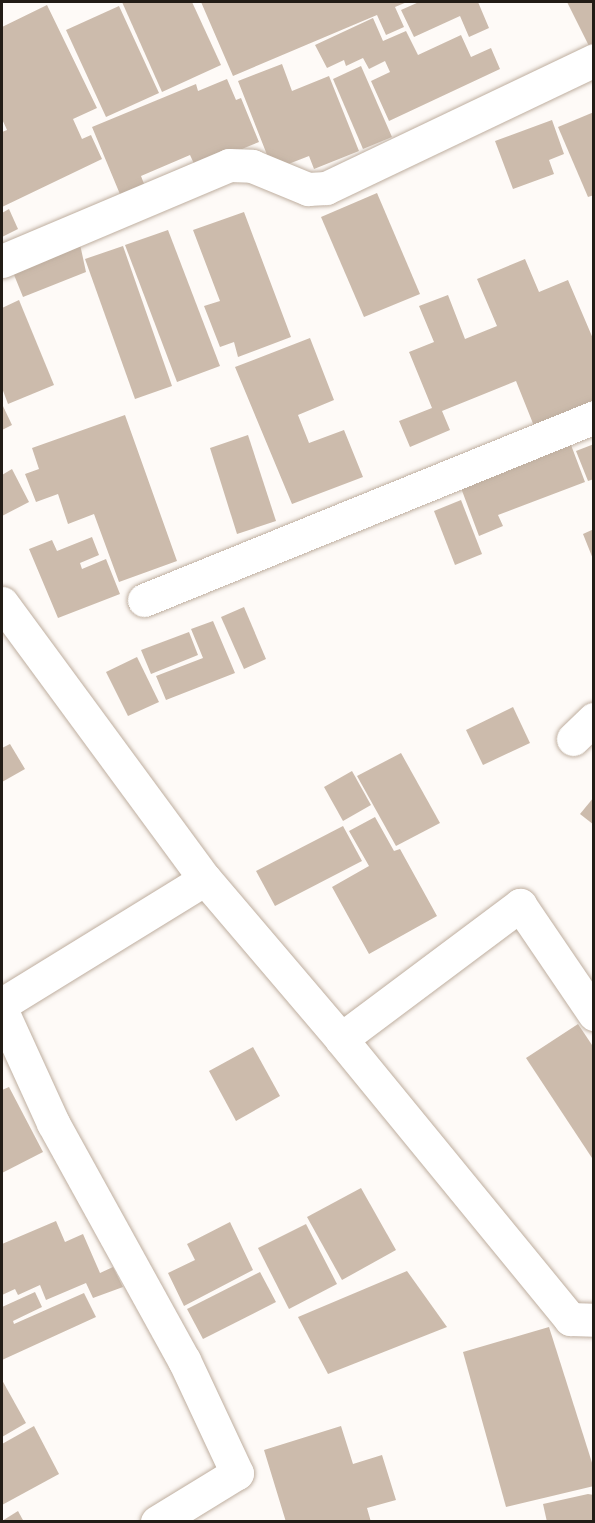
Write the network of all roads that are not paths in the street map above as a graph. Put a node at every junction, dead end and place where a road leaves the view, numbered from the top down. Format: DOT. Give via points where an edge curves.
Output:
graph roads {
  1 [pos="594,60"];
  2 [pos="2,261"];
  3 [pos="594,417"];
  4 [pos="144,600"];
  5 [pos="2,603"];
  6 [pos="205,879"];
  7 [pos="2,1004"];
  8 [pos="2,1011"];
  9 [pos="594,1014"];
  10 [pos="342,1039"];
  11 [pos="594,1320"];
  12 [pos="157,1521"];
  1 -- 2 [label="street" via="326,188 308,189 252,166 229,165"];
  3 -- 4 [label="street"];
  5 -- 6 [label="street"];
  6 -- 7 [label="street"];
  6 -- 10 [label="street"];
  8 -- 12 [label="street" via="53,1123 184,1360 237,1473"];
  9 -- 10 [label="street" via="520,904"];
  10 -- 11 [label="street" via="570,1319"];
}
